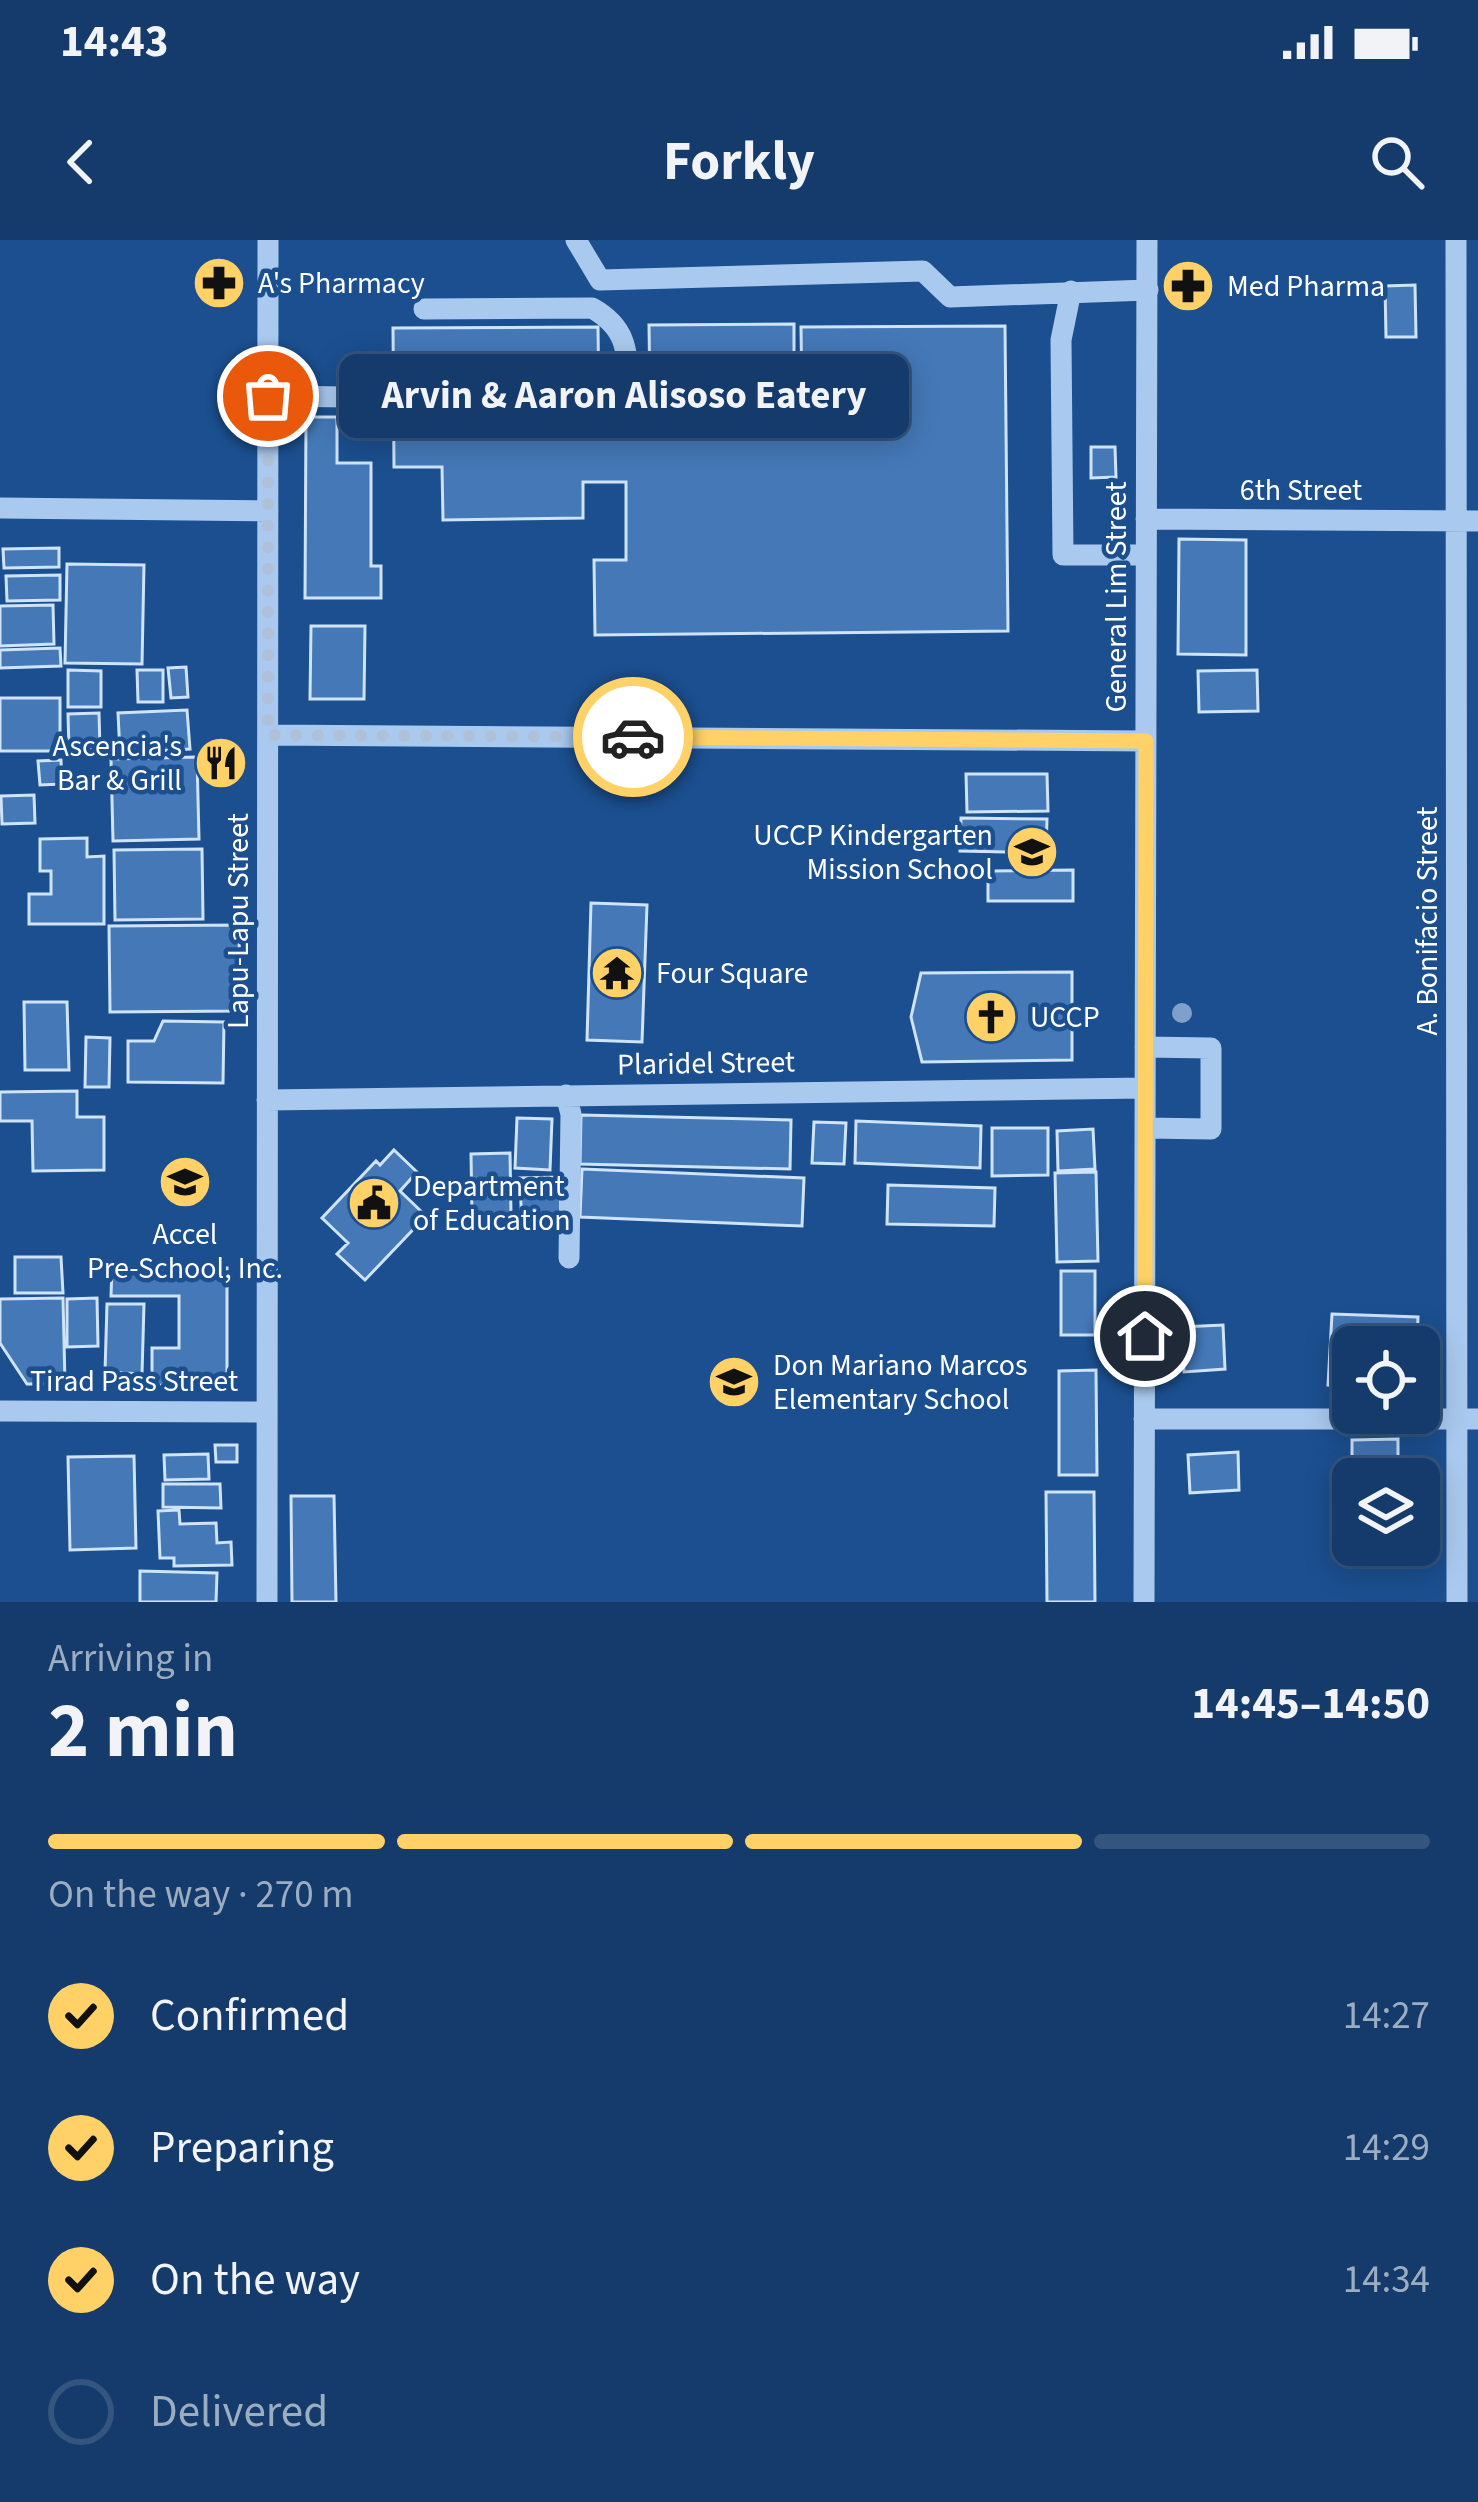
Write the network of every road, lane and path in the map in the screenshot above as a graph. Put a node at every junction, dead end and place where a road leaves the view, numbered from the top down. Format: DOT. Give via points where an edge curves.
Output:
graph roads {
  1 [pos="268,240"];
  2 [pos="576,240"];
  3 [pos="1148,240"];
  4 [pos="1456,240"];
  5 [pos="600,280"];
  6 [pos="1148,290"];
  7 [pos="1071,291"];
  8 [pos="592,308"];
  9 [pos="424,309"];
  10 [pos="268,396"];
  11 [pos="349,397"];
  12 [pos="629,401"];
  13 [pos="0,508"];
  14 [pos="268,511"];
  15 [pos="1146,520"];
  16 [pos="1467,520"];
  17 [pos="1146,555"];
  18 [pos="268,735"];
  19 [pos="1146,741"];
  20 [pos="1467,826"];
  21 [pos="1145,1047"];
  22 [pos="1145,1088"];
  23 [pos="566,1095"];
  24 [pos="267,1100"];
  25 [pos="1467,1122"];
  26 [pos="1146,1129"];
  27 [pos="569,1258"];
  28 [pos="0,1411"];
  29 [pos="267,1412"];
  30 [pos="1144,1419"];
  31 [pos="1468,1419"];
  32 [pos="267,1602"];
  33 [pos="1144,1602"];
  34 [pos="1457,1602"];
  1 -- 10 [label="street, Lapu-Lapu Street"];
  2 -- 5 [label="street"];
  3 -- 6 [label="street, General Lim Street"];
  4 -- 16 [label="street, A. Bonifacio Street"];
  5 -- 7 [label="street" via="923,271 950,297"];
  5 -- 8 [label="street"];
  6 -- 7 [label="street"];
  6 -- 15 [label="street, General Lim Street"];
  7 -- 17 [label="street" via="1061,340 1063,555"];
  8 -- 9 [label="street"];
  8 -- 12 [label="street" via="625,339"];
  10 -- 11 [label="street"];
  10 -- 14 [label="street, Lapu-Lapu Street"];
  13 -- 14 [label="street"];
  14 -- 18 [label="street, Lapu-Lapu Street"];
  15 -- 16 [label="street, 6th Street"];
  15 -- 17 [label="street, General Lim Street"];
  16 -- 20 [label="street, A. Bonifacio Street"];
  17 -- 19 [label="street, General Lim Street"];
  18 -- 19 [label="street"];
  18 -- 24 [label="street, Lapu-Lapu Street"];
  19 -- 21 [label="street, General Lim Street"];
  20 -- 25 [label="street, A. Bonifacio Street"];
  21 -- 22 [label="street, General Lim Street"];
  21 -- 26 [label="street" via="1211,1048 1210,1129"];
  22 -- 23 [label="street, Plaridel Street"];
  22 -- 26 [label="street, General Lim Street"];
  23 -- 24 [label="street, Plaridel Street"];
  23 -- 27 [label="street"];
  24 -- 29 [label="street, Lapu-Lapu Street"];
  25 -- 31 [label="street, A. Bonifacio Street"];
  26 -- 30 [label="street, General Lim Street"];
  28 -- 29 [label="street, Tirad Pass Street"];
  29 -- 32 [label="street, Lapu-Lapu Street"];
  30 -- 31 [label="street"];
  30 -- 33 [label="street, General Lim Street"];
  31 -- 34 [label="street, A. Bonifacio Street"];
}
